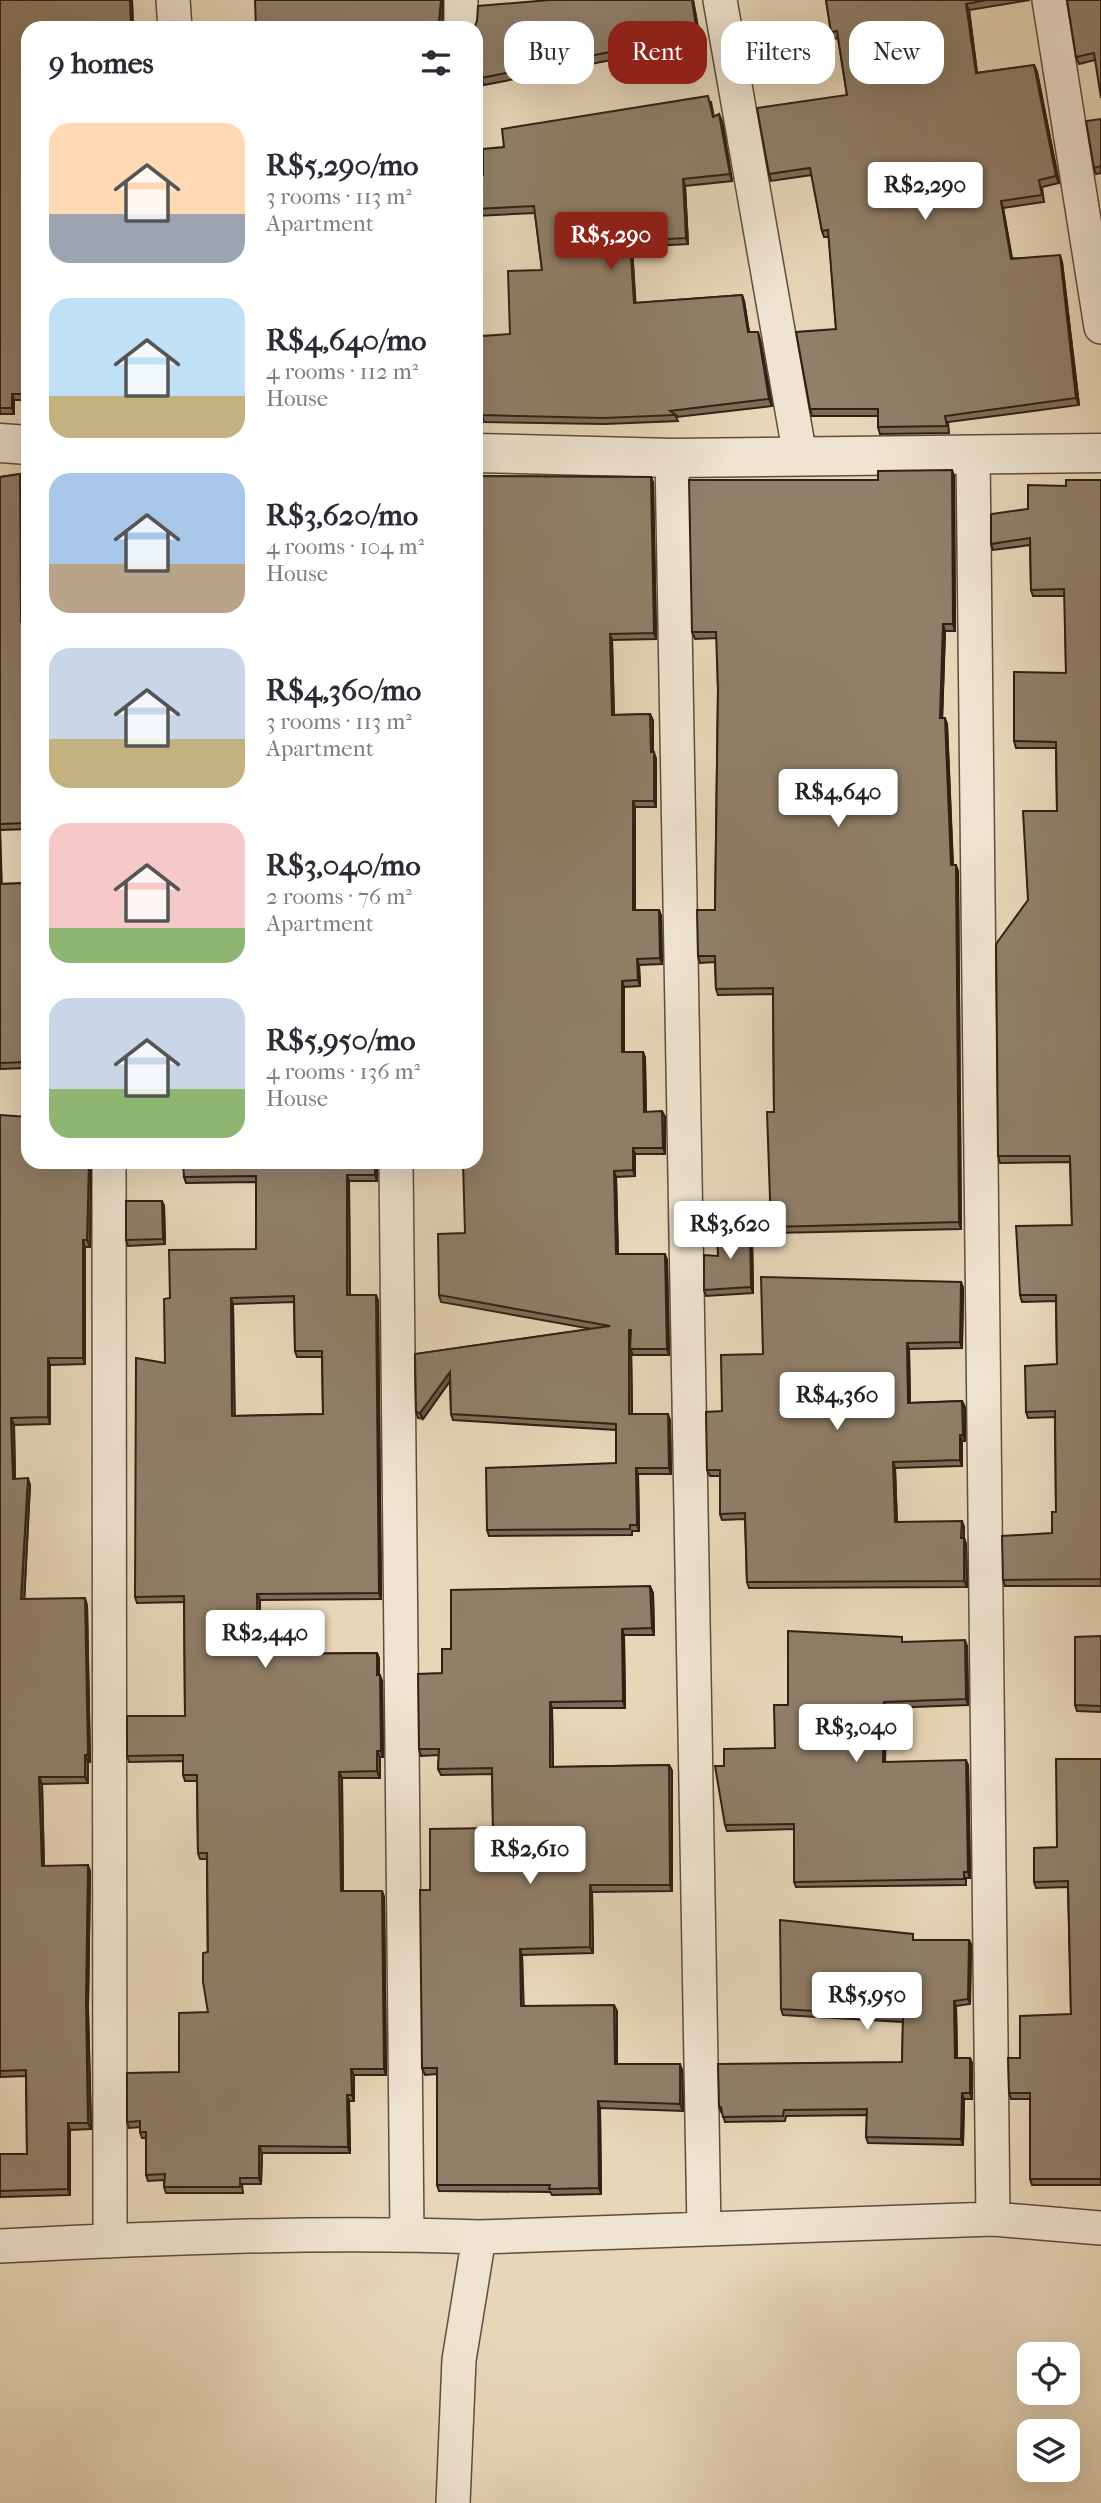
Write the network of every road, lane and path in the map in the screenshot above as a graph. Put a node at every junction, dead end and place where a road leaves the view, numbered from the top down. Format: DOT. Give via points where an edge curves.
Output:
graph roads {
  1 [pos="173,0"];
  2 [pos="461,0"];
  3 [pos="720,0"];
  4 [pos="1049,0"];
  5 [pos="174,21"];
  6 [pos="461,21"];
  7 [pos="1101,327"];
  8 [pos="0,443"];
  9 [pos="21,444"];
  10 [pos="483,453"];
  11 [pos="1101,453"];
  12 [pos="973,455"];
  13 [pos="800,456"];
  14 [pos="672,458"];
  15 [pos="109,1169"];
  16 [pos="396,1169"];
  17 [pos="993,2219"];
  18 [pos="1101,2228"];
  19 [pos="704,2229"];
  20 [pos="407,2234"];
  21 [pos="480,2237"];
  22 [pos="110,2241"];
  23 [pos="0,2246"];
  24 [pos="453,2503"];
  1 -- 5 [label="street"];
  2 -- 6 [label="street"];
  3 -- 13 [label="street"];
  4 -- 7 [label="street"];
  8 -- 9 [label="street"];
  10 -- 14 [label="street"];
  11 -- 12 [label="street"];
  12 -- 13 [label="street"];
  12 -- 17 [label="street"];
  13 -- 14 [label="street"];
  14 -- 19 [label="street"];
  15 -- 22 [label="street"];
  16 -- 20 [label="street"];
  17 -- 18 [label="street"];
  17 -- 19 [label="street"];
  19 -- 21 [label="street"];
  20 -- 21 [label="street"];
  20 -- 22 [label="street"];
  21 -- 24 [label="street" via="459,2360"];
  22 -- 23 [label="street"];
}
